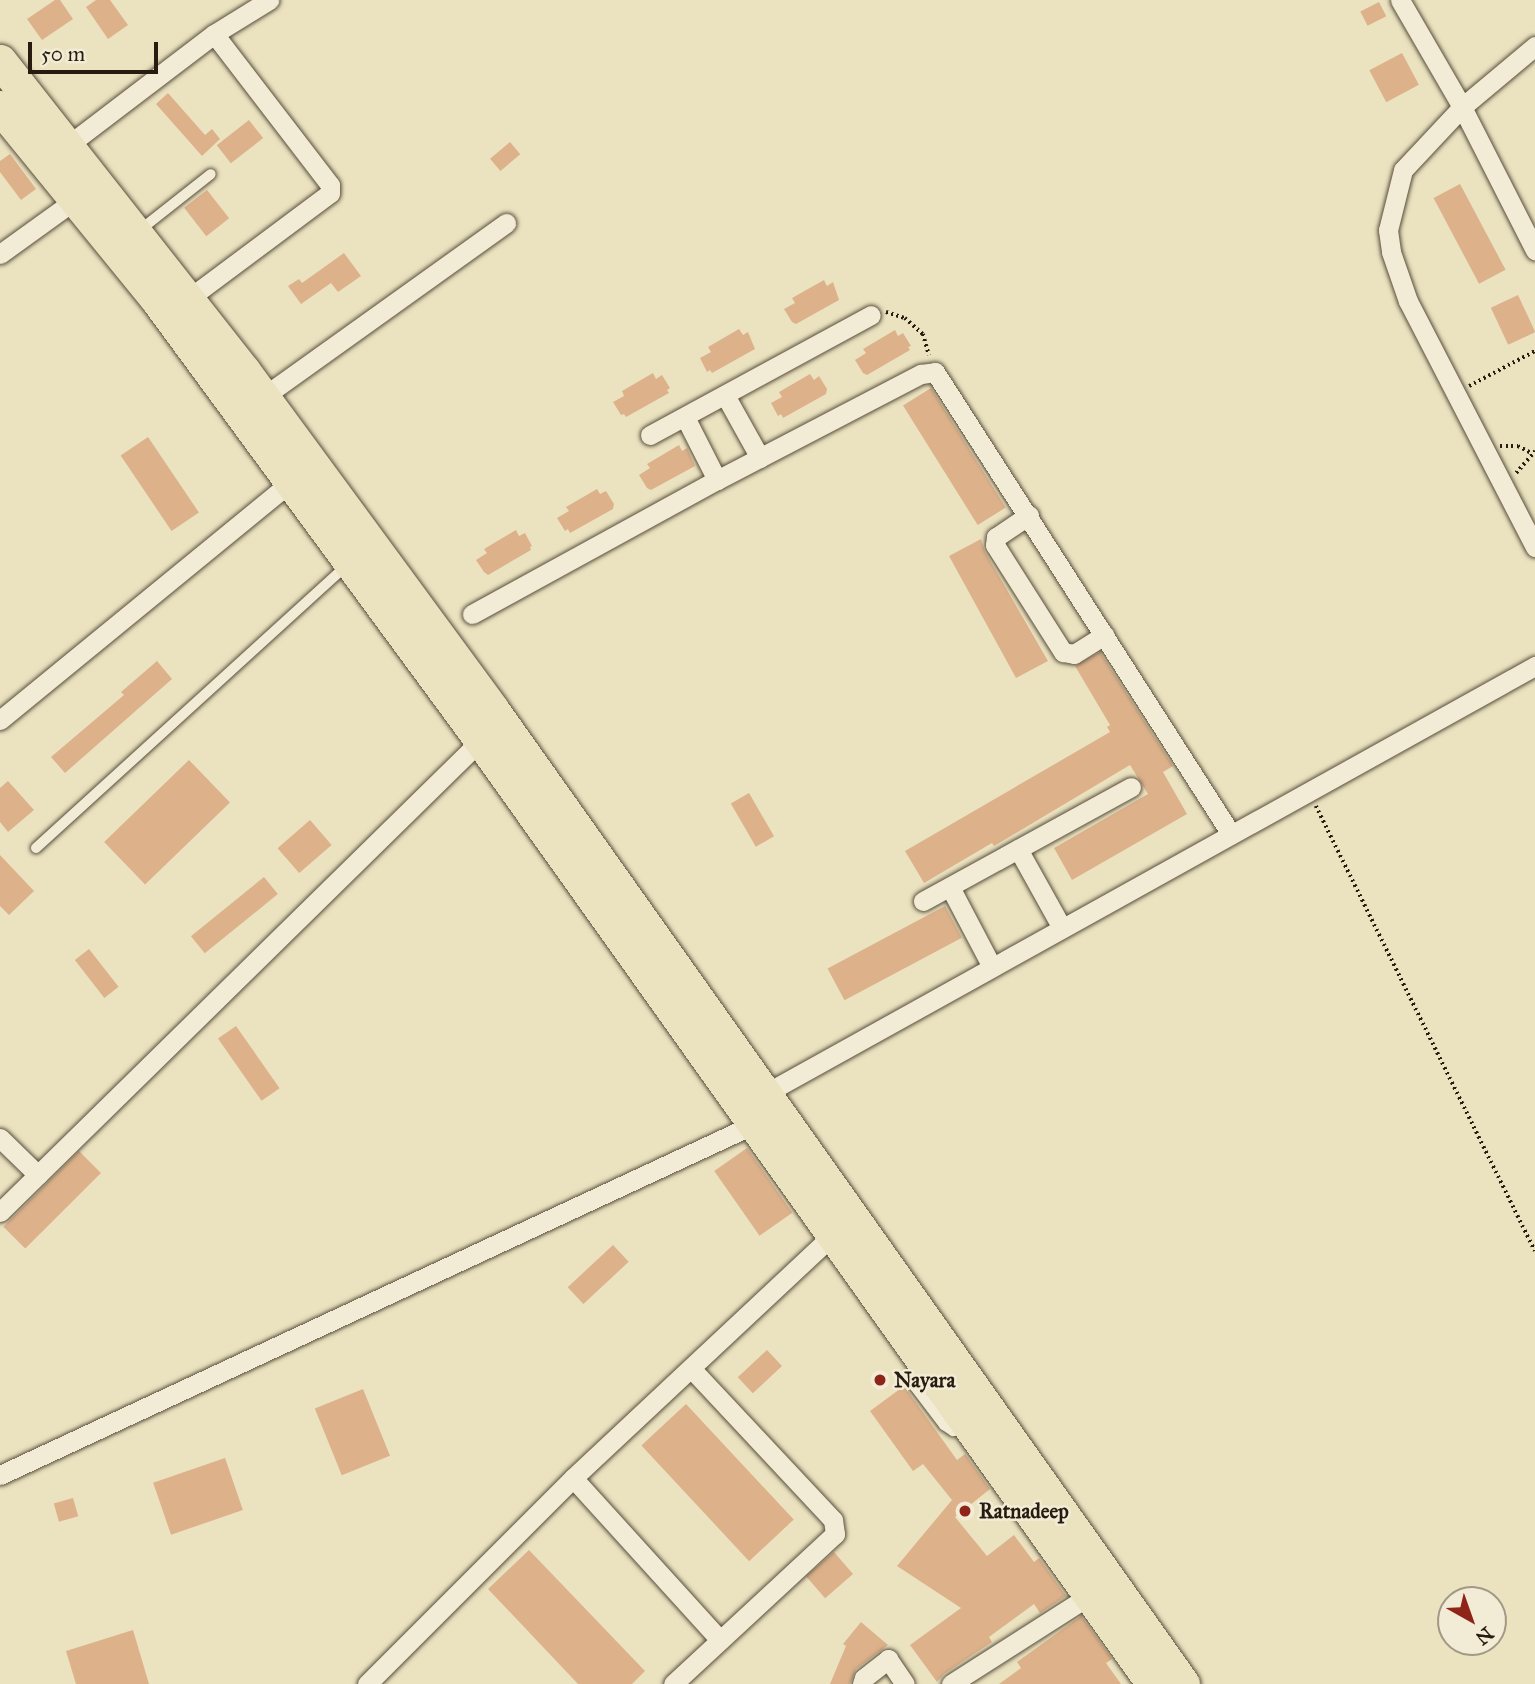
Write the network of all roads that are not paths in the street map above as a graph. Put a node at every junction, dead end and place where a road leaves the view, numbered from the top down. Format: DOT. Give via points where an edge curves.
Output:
graph roads {
  1 [pos="269,0"];
  2 [pos="1400,0"];
  3 [pos="214,34"];
  4 [pos="1535,46"];
  5 [pos="0,61"];
  6 [pos="0,107"];
  7 [pos="1462,107"];
  8 [pos="67,146"];
  9 [pos="211,174"];
  10 [pos="75,200"];
  11 [pos="506,223"];
  12 [pos="136,233"];
  13 [pos="1535,250"];
  14 [pos="0,254"];
  15 [pos="188,299"];
  16 [pos="871,315"];
  17 [pos="725,395"];
  18 [pos="263,397"];
  19 [pos="685,417"];
  20 [pos="650,435"];
  21 [pos="760,458"];
  22 [pos="717,480"];
  23 [pos="290,482"];
  24 [pos="1029,515"];
  25 [pos="1535,547"];
  26 [pos="350,562"];
  27 [pos="472,614"];
  28 [pos="1105,635"];
  29 [pos="1535,666"];
  30 [pos="0,720"];
  31 [pos="481,740"];
  32 [pos="1131,787"];
  33 [pos="1231,834"];
  34 [pos="37,848"];
  35 [pos="1018,849"];
  36 [pos="950,887"];
  37 [pos="923,901"];
  38 [pos="1062,928"];
  39 [pos="992,967"];
  40 [pos="759,1110"];
  41 [pos="0,1138"];
  42 [pos="38,1175"];
  43 [pos="0,1212"];
  44 [pos="833,1235"];
  45 [pos="691,1368"];
  46 [pos="0,1475"];
  47 [pos="573,1478"];
  48 [pos="1100,1589"];
  49 [pos="720,1640"];
  50 [pos="367,1684"];
  51 [pos="673,1684"];
  52 [pos="862,1684"];
  53 [pos="905,1684"];
  54 [pos="951,1684"];
  55 [pos="1153,1684"];
  56 [pos="1183,1684"];
  1 -- 3 [label="street"];
  2 -- 7 [label="street"];
  3 -- 8 [label="street"];
  3 -- 15 [label="street" via="330,185 330,193"];
  4 -- 7 [label="street"];
  5 -- 8 [label="highway"];
  6 -- 10 [label="highway"];
  7 -- 13 [label="street"];
  7 -- 25 [label="street" via="1403,170 1388,230 1391,252 1408,301"];
  8 -- 12 [label="highway"];
  9 -- 12 [label="lane"];
  10 -- 14 [label="street"];
  10 -- 23 [label="highway" via="158,301"];
  11 -- 18 [label="street"];
  12 -- 15 [label="highway"];
  15 -- 18 [label="highway"];
  16 -- 17 [label="street"];
  17 -- 19 [label="street"];
  17 -- 21 [label="street"];
  18 -- 40 [label="highway" via="492,709"];
  19 -- 20 [label="street"];
  19 -- 22 [label="street"];
  21 -- 22 [label="street"];
  21 -- 24 [label="street" via="929,371 935,372"];
  22 -- 27 [label="street"];
  23 -- 26 [label="highway"];
  23 -- 30 [label="street"];
  24 -- 28 [label="street"];
  24 -- 28 [label="street" via="994,542 1031,603 1067,654"];
  26 -- 31 [label="highway"];
  26 -- 34 [label="lane"];
  28 -- 33 [label="street"];
  29 -- 33 [label="street"];
  31 -- 40 [label="highway"];
  31 -- 42 [label="street"];
  32 -- 35 [label="street"];
  33 -- 38 [label="street"];
  35 -- 36 [label="street"];
  35 -- 38 [label="street"];
  36 -- 37 [label="street"];
  36 -- 39 [label="street"];
  38 -- 39 [label="street"];
  39 -- 40 [label="street"];
  40 -- 44 [label="highway"];
  40 -- 46 [label="street"];
  40 -- 48 [label="highway" via="1050,1493"];
  41 -- 42 [label="street"];
  42 -- 43 [label="street"];
  44 -- 45 [label="street"];
  44 -- 48 [label="highway" via="971,1429"];
  45 -- 47 [label="street"];
  45 -- 49 [label="street" via="833,1520 835,1534"];
  47 -- 49 [label="street"];
  47 -- 50 [label="street"];
  48 -- 54 [label="street"];
  48 -- 55 [label="highway"];
  48 -- 56 [label="highway"];
  49 -- 51 [label="street"];
  52 -- 53 [label="street" via="888,1659"];
}
